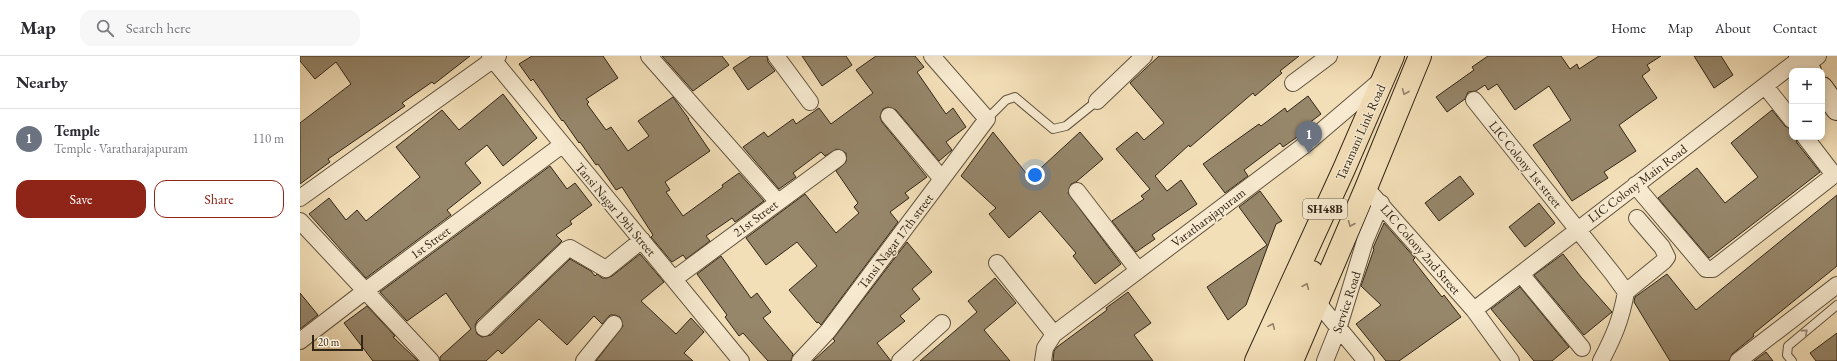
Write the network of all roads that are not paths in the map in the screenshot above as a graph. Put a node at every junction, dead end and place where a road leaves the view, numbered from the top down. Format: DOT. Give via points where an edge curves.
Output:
graph roads {
  1 [pos="649,56"];
  2 [pos="776,56"];
  3 [pos="932,56"];
  4 [pos="1144,56"];
  5 [pos="1328,56"];
  6 [pos="1393,56"];
  7 [pos="1404,56"];
  8 [pos="1420,56"];
  9 [pos="494,57"];
  10 [pos="1807,61"];
  11 [pos="1383,78"];
  12 [pos="1293,83"];
  13 [pos="1765,86"];
  14 [pos="1825,92"];
  15 [pos="1097,100"];
  16 [pos="1474,100"];
  17 [pos="810,102"];
  18 [pos="1837,109"];
  19 [pos="889,116"];
  20 [pos="1789,116"];
  21 [pos="987,118"];
  22 [pos="1807,140"];
  23 [pos="562,145"];
  24 [pos="838,158"];
  25 [pos="942,179"];
  26 [pos="1635,185"];
  27 [pos="1077,191"];
  28 [pos="1374,196"];
  29 [pos="300,198"];
  30 [pos="777,201"];
  31 [pos="1637,218"];
  32 [pos="300,221"];
  33 [pos="1577,229"];
  34 [pos="642,240"];
  35 [pos="997,263"];
  36 [pos="1138,270"];
  37 [pos="1520,274"];
  38 [pos="674,279"];
  39 [pos="1837,284"];
  40 [pos="365,290"];
  41 [pos="1626,292"];
  42 [pos="1317,302"];
  43 [pos="1837,305"];
  44 [pos="1474,310"];
  45 [pos="942,323"];
  46 [pos="614,324"];
  47 [pos="1339,326"];
  48 [pos="484,328"];
  49 [pos="1054,334"];
  50 [pos="300,341"];
  51 [pos="1582,348"];
  52 [pos="431,361"];
  53 [pos="584,361"];
  54 [pos="741,361"];
  55 [pos="800,361"];
  56 [pos="900,361"];
  57 [pos="1042,361"];
  58 [pos="1256,361"];
  59 [pos="1275,361"];
  60 [pos="1292,361"];
  61 [pos="1325,361"];
  62 [pos="1366,361"];
  63 [pos="1511,361"];
  64 [pos="1601,361"];
  65 [pos="1738,361"];
  66 [pos="1792,361"];
  1 -- 30 [label="street"];
  2 -- 17 [label="street"];
  3 -- 21 [label="street"];
  4 -- 15 [label="street"];
  5 -- 12 [label="street"];
  6 -- 11 [label="main road, Taramani Link Road / SH48B"];
  59 -- 7 [label="main road, one-way"];
  8 -- 28 [label="main road, Taramani Link Road / SH48B, one-way"];
  9 -- 23 [label="street, Tansi Nagar 19th Street"];
  9 -- 29 [label="street"];
  10 -- 13 [label="street, LIC Colony Main Road"];
  11 -- 36 [label="street, Varatharajapuram" via="1306,144"];
  58 -- 11 [label="main road, Taramani Link Road / SH48B, one-way"];
  13 -- 20 [label="street"];
  13 -- 26 [label="street, LIC Colony Main Road"];
  14 -- 18 [label="main road"];
  15 -- 21 [label="lane" via="1066,126 1053,129 1015,97 1006,100"];
  16 -- 33 [label="street, LIC Colony 1st street"];
  19 -- 25 [label="street"];
  21 -- 25 [label="street, Tansi Nagar 17th street"];
  22 -- 26 [label="street" via="1834,175 1713,269 1706,269"];
  23 -- 34 [label="street, Tansi Nagar 19th Street"];
  23 -- 40 [label="street, 1st Street"];
  24 -- 30 [label="street, 21st Street"];
  25 -- 55 [label="street, Tansi Nagar 17th street" via="828,331"];
  26 -- 33 [label="street, LIC Colony Main Road"];
  27 -- 36 [label="street"];
  28 -- 42 [label="main road, Taramani Link Road / SH48B, one-way"];
  28 -- 44 [label="street, LIC Colony 2nd Street"];
  28 -- 47 [label="street, Service Road" via="1365,241"];
  30 -- 38 [label="street, 21st Street"];
  31 -- 41 [label="street" via="1662,247 1667,257"];
  32 -- 40 [label="street"];
  33 -- 37 [label="street, LIC Colony Main Road"];
  33 -- 41 [label="street, LIC Colony 1st street"];
  34 -- 38 [label="street, Tansi Nagar 19th Street"];
  34 -- 48 [label="street" via="606,270 570,248 566,250"];
  35 -- 49 [label="street"];
  36 -- 49 [label="street, Varatharajapuram"];
  37 -- 44 [label="street, LIC Colony Main Road"];
  37 -- 51 [label="street"];
  38 -- 54 [label="street, Tansi Nagar 19th Street"];
  39 -- 65 [label="street"];
  40 -- 50 [label="street, 1st Street"];
  40 -- 52 [label="street"];
  41 -- 64 [label="street" via="1622,316"];
  42 -- 47 [label="street"];
  42 -- 60 [label="main road, Taramani Link Road / SH48B"];
  66 -- 43 [label="lane, one-way" via="1787,355 1788,346"];
  44 -- 63 [label="street, LIC Colony 2nd Street"];
  45 -- 56 [label="street"];
  46 -- 53 [label="street"];
  47 -- 61 [label="street, Service Road"];
  47 -- 62 [label="street"];
  49 -- 57 [label="street, Varatharajapuram" via="1044,348"];
}
